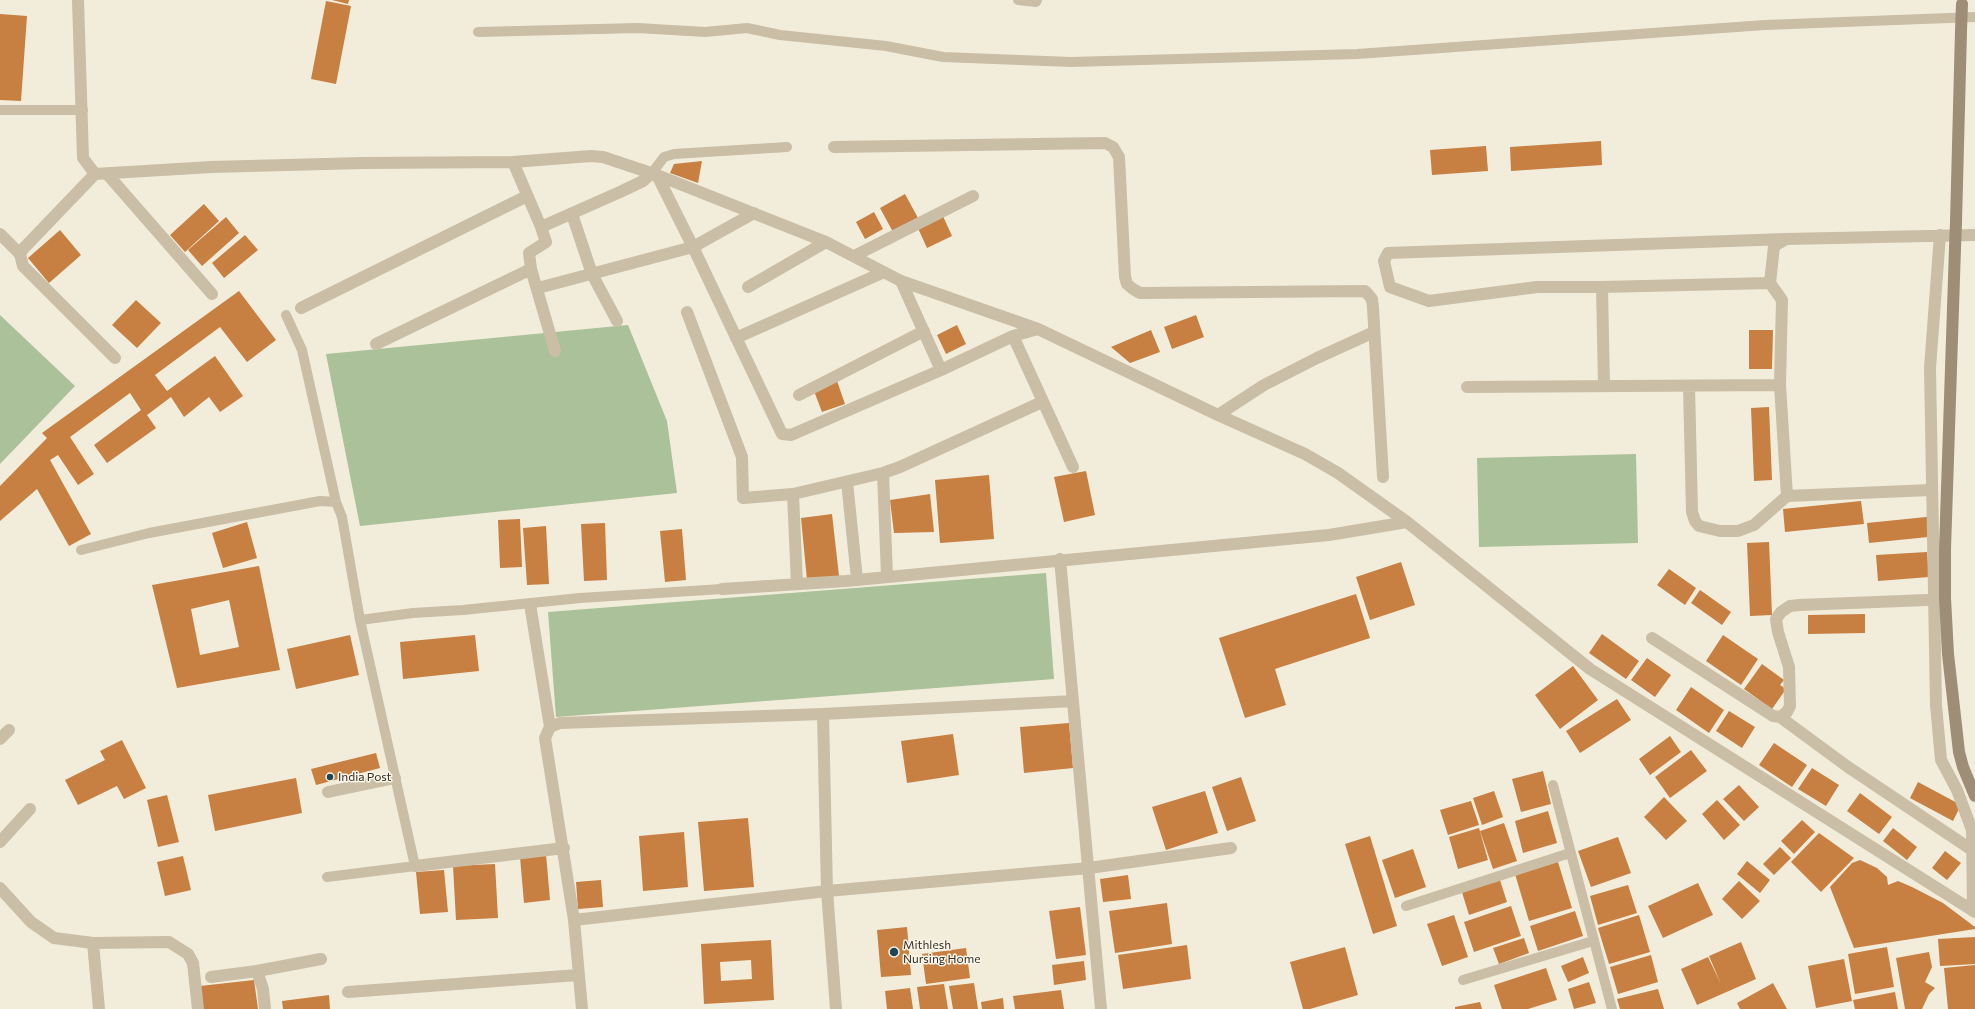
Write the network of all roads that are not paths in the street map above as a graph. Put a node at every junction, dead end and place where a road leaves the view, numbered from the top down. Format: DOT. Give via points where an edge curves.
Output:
graph roads {
  1 [pos="78,0"];
  2 [pos="1018,0"];
  3 [pos="1037,0"];
  4 [pos="1962,0"];
  5 [pos="1975,17"];
  6 [pos="478,32"];
  7 [pos="0,110"];
  8 [pos="83,110"];
  9 [pos="787,147"];
  10 [pos="834,147"];
  11 [pos="513,162"];
  12 [pos="95,174"];
  13 [pos="654,174"];
  14 [pos="108,175"];
  15 [pos="527,196"];
  16 [pos="973,196"];
  17 [pos="754,213"];
  18 [pos="572,214"];
  19 [pos="541,227"];
  20 [pos="0,234"];
  21 [pos="1975,234"];
  22 [pos="1940,235"];
  23 [pos="1786,239"];
  24 [pos="826,242"];
  25 [pos="694,248"];
  26 [pos="20,254"];
  27 [pos="854,256"];
  28 [pos="532,269"];
  29 [pos="884,272"];
  30 [pos="592,274"];
  31 [pos="901,281"];
  32 [pos="1770,282"];
  33 [pos="748,287"];
  34 [pos="1602,287"];
  35 [pos="538,288"];
  36 [pos="212,294"];
  37 [pos="301,308"];
  38 [pos="687,312"];
  39 [pos="286,315"];
  40 [pos="617,321"];
  41 [pos="1038,329"];
  42 [pos="924,331"];
  43 [pos="1374,332"];
  44 [pos="1013,336"];
  45 [pos="736,338"];
  46 [pos="376,344"];
  47 [pos="555,351"];
  48 [pos="115,358"];
  49 [pos="941,370"];
  50 [pos="1604,386"];
  51 [pos="1689,386"];
  52 [pos="1780,386"];
  53 [pos="1468,387"];
  54 [pos="799,395"];
  55 [pos="1042,402"];
  56 [pos="1218,415"];
  57 [pos="1073,467"];
  58 [pos="883,473"];
  59 [pos="1383,477"];
  60 [pos="847,482"];
  61 [pos="1931,490"];
  62 [pos="793,494"];
  63 [pos="1787,496"];
  64 [pos="336,502"];
  65 [pos="1406,522"];
  66 [pos="81,550"];
  67 [pos="1060,559"];
  68 [pos="888,576"];
  69 [pos="857,579"];
  70 [pos="797,584"];
  71 [pos="722,589"];
  72 [pos="1928,600"];
  73 [pos="530,604"];
  74 [pos="360,620"];
  75 [pos="1652,638"];
  76 [pos="1073,701"];
  77 [pos="823,714"];
  78 [pos="1780,717"];
  79 [pos="550,728"];
  80 [pos="9,730"];
  81 [pos="0,739"];
  82 [pos="395,778"];
  83 [pos="1553,785"];
  84 [pos="328,792"];
  85 [pos="1975,796"];
  86 [pos="30,809"];
  87 [pos="0,842"];
  88 [pos="564,848"];
  89 [pos="1231,848"];
  90 [pos="1972,850"];
  91 [pos="1570,853"];
  92 [pos="415,866"];
  93 [pos="1089,868"];
  94 [pos="327,877"];
  95 [pos="0,888"];
  96 [pos="827,891"];
  97 [pos="1406,906"];
  98 [pos="1974,911"];
  99 [pos="574,920"];
  100 [pos="1593,941"];
  101 [pos="93,943"];
  102 [pos="321,959"];
  103 [pos="257,971"];
  104 [pos="578,974"];
  105 [pos="211,977"];
  106 [pos="1463,980"];
  107 [pos="348,992"];
  108 [pos="99,1009"];
  109 [pos="198,1009"];
  110 [pos="265,1009"];
  111 [pos="582,1009"];
  112 [pos="836,1009"];
  113 [pos="1101,1009"];
  114 [pos="1612,1009"];
  1 -- 8 [label="street"];
  2 -- 3 [label="lane"];
  4 -- 85 [label="street, bridge" via="1945,598 1948,654 1959,752"];
  5 -- 6 [label="lane" via="1765,25 1357,54 1071,62 943,57 886,46 780,35 746,28 705,32 638,28"];
  7 -- 8 [label="lane"];
  8 -- 12 [label="street" via="83,158"];
  9 -- 13 [label="lane" via="674,154 664,157"];
  10 -- 43 [label="street" via="1105,143 1113,147 1119,157 1125,277 1133,289 1140,293 1365,291 1372,299"];
  11 -- 13 [label="street" via="592,156"];
  11 -- 14 [label="street" via="363,162 212,167"];
  11 -- 15 [label="street"];
  12 -- 14 [label="street"];
  12 -- 26 [label="street"];
  13 -- 17 [label="street"];
  13 -- 18 [label="street"];
  13 -- 25 [label="street"];
  14 -- 36 [label="street"];
  15 -- 19 [label="street"];
  15 -- 37 [label="street"];
  16 -- 27 [label="street"];
  17 -- 24 [label="street"];
  17 -- 25 [label="street"];
  18 -- 19 [label="street"];
  18 -- 30 [label="street"];
  19 -- 28 [label="street" via="546,242 529,253"];
  20 -- 26 [label="street"];
  21 -- 22 [label="street"];
  22 -- 23 [label="street"];
  22 -- 61 [label="street" via="1930,368"];
  23 -- 32 [label="street" via="1774,246"];
  23 -- 34 [label="street" via="1388,253 1384,261 1390,287 1429,301 1538,287"];
  24 -- 27 [label="street"];
  24 -- 33 [label="street"];
  25 -- 30 [label="street"];
  25 -- 45 [label="street"];
  26 -- 48 [label="street" via="23,266"];
  27 -- 29 [label="street"];
  28 -- 35 [label="street"];
  28 -- 46 [label="street"];
  29 -- 31 [label="street"];
  29 -- 45 [label="street"];
  30 -- 35 [label="street"];
  30 -- 40 [label="street"];
  31 -- 41 [label="street"];
  31 -- 42 [label="street"];
  32 -- 34 [label="street"];
  32 -- 52 [label="street" via="1782,300"];
  34 -- 50 [label="street"];
  35 -- 47 [label="street"];
  38 -- 62 [label="street" via="742,457 743,498"];
  39 -- 64 [label="lane" via="302,350"];
  41 -- 44 [label="street"];
  41 -- 56 [label="street"];
  42 -- 49 [label="street"];
  42 -- 54 [label="street"];
  43 -- 56 [label="street" via="1264,385"];
  43 -- 59 [label="street"];
  44 -- 49 [label="street"];
  44 -- 55 [label="street"];
  45 -- 49 [label="street" via="782,434 791,435"];
  50 -- 51 [label="street"];
  50 -- 53 [label="street"];
  51 -- 52 [label="street"];
  51 -- 63 [label="street" via="1692,512 1695,521 1700,526 1720,531 1738,531 1754,525"];
  52 -- 63 [label="street"];
  55 -- 57 [label="street"];
  55 -- 58 [label="street"];
  56 -- 65 [label="street" via="1305,454 1338,473"];
  58 -- 60 [label="street"];
  58 -- 68 [label="street"];
  60 -- 62 [label="street"];
  60 -- 69 [label="street"];
  61 -- 63 [label="street"];
  61 -- 90 [label="street" via="1936,705 1941,760 1957,790 1972,830"];
  62 -- 70 [label="street"];
  64 -- 66 [label="lane" via="320,501 149,533"];
  64 -- 74 [label="lane" via="342,518"];
  65 -- 67 [label="street" via="1328,536"];
  65 -- 98 [label="street" via="1590,669"];
  67 -- 68 [label="street"];
  67 -- 76 [label="street"];
  68 -- 69 [label="street"];
  69 -- 70 [label="street"];
  70 -- 71 [label="street"];
  71 -- 73 [label="lane" via="580,598"];
  72 -- 78 [label="street" via="1799,604 1781,612 1776,619 1789,667 1790,706"];
  73 -- 74 [label="lane" via="413,613"];
  73 -- 79 [label="street"];
  74 -- 82 [label="lane"];
  75 -- 78 [label="street" via="1773,716"];
  76 -- 77 [label="street"];
  76 -- 93 [label="street"];
  77 -- 79 [label="street" via="560,723"];
  77 -- 96 [label="street"];
  78 -- 90 [label="street" via="1848,767"];
  79 -- 88 [label="street" via="545,738"];
  80 -- 81 [label="street"];
  82 -- 84 [label="street"];
  82 -- 92 [label="lane"];
  83 -- 91 [label="lane"];
  86 -- 87 [label="street"];
  88 -- 92 [label="street"];
  88 -- 99 [label="street"];
  89 -- 93 [label="street"];
  90 -- 98 [label="street"];
  91 -- 97 [label="lane"];
  91 -- 100 [label="lane"];
  92 -- 94 [label="lane"];
  93 -- 96 [label="street"];
  93 -- 113 [label="street"];
  95 -- 101 [label="street" via="31,922 54,938"];
  96 -- 99 [label="street"];
  96 -- 112 [label="street"];
  99 -- 104 [label="street"];
  100 -- 106 [label="lane"];
  100 -- 114 [label="lane"];
  101 -- 108 [label="street"];
  101 -- 109 [label="street" via="169,942 188,954 193,963"];
  102 -- 103 [label="street"];
  103 -- 105 [label="street"];
  103 -- 110 [label="street"];
  104 -- 107 [label="street"];
  104 -- 111 [label="street"];
}
